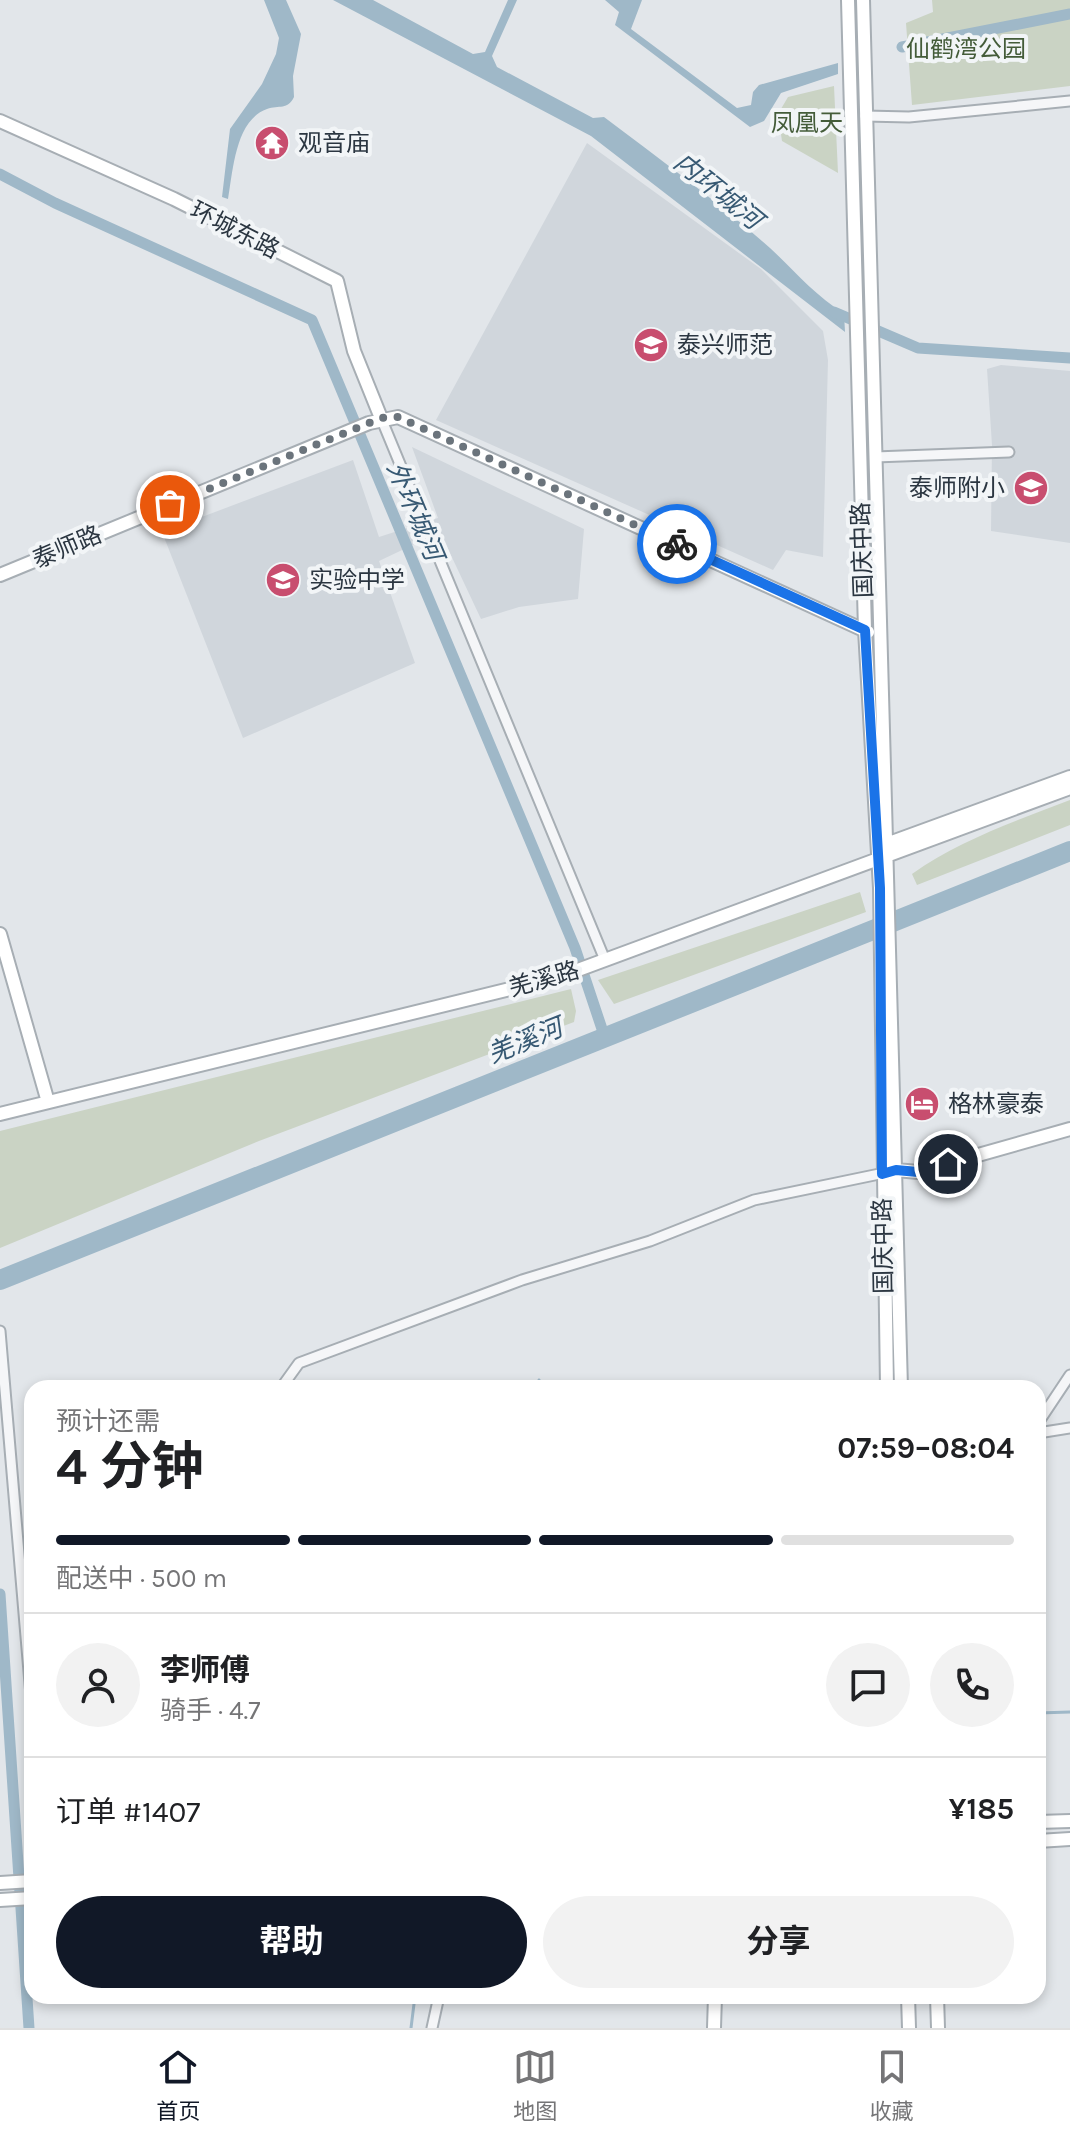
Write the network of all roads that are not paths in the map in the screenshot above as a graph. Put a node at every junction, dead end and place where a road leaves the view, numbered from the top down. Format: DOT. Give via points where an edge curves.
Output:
graph roads {
  1 [pos="848,0"];
  2 [pos="863,0"];
  3 [pos="1070,101"];
  4 [pos="865,116"];
  5 [pos="0,121"];
  6 [pos="375,420"];
  7 [pos="1009,452"];
  8 [pos="875,457"];
  9 [pos="0,575"];
  10 [pos="865,630"];
  11 [pos="882,638"];
  12 [pos="1070,777"];
  13 [pos="1070,788"];
  14 [pos="883,851"];
  15 [pos="0,934"];
  16 [pos="605,960"];
  17 [pos="886,980"];
  18 [pos="48,1102"];
  19 [pos="0,1114"];
  20 [pos="1070,1129"];
  21 [pos="896,1170"];
  22 [pos="882,1174"];
  23 [pos="1,1330"];
  24 [pos="1070,1375"];
  25 [pos="287,1380"];
  26 [pos="887,1380"];
  27 [pos="901,1380"];
  28 [pos="1046,1411"];
  29 [pos="1070,1428"];
  30 [pos="1046,1432"];
  31 [pos="24,1610"];
  32 [pos="1070,1821"];
  33 [pos="1046,1822"];
  34 [pos="1070,1839"];
  35 [pos="1046,1840"];
  36 [pos="24,1882"];
  37 [pos="0,1883"];
  38 [pos="24,1898"];
  39 [pos="0,1900"];
  40 [pos="437,2004"];
  41 [pos="715,2004"];
  42 [pos="908,2004"];
  43 [pos="937,2004"];
  44 [pos="432,2028"];
  45 [pos="714,2028"];
  46 [pos="909,2028"];
  47 [pos="938,2028"];
  1 -- 10 [label="street, 国庆中路"];
  2 -- 4 [label="street, 国庆中路"];
  3 -- 4 [label="street" via="909,117"];
  4 -- 8 [label="street, 国庆中路"];
  5 -- 6 [label="street, 环城东路" via="174,199 337,281"];
  6 -- 9 [label="street, 泰师路"];
  6 -- 10 [label="street" via="398,417"];
  6 -- 16 [label="street"];
  7 -- 8 [label="street"];
  8 -- 11 [label="street, 国庆中路"];
  10 -- 11 [label="street"];
  10 -- 14 [label="street, 国庆中路"];
  11 -- 14 [label="street, 国庆中路"];
  12 -- 14 [label="street, 羌溪路"];
  13 -- 14 [label="street, 羌溪路"];
  14 -- 16 [label="street, 羌溪路"];
  14 -- 17 [label="street, 国庆中路"];
  15 -- 18 [label="street"];
  16 -- 18 [label="street, 羌溪路" via="559,977"];
  17 -- 21 [label="street, 国庆中路"];
  17 -- 22 [label="street, 国庆中路"];
  18 -- 19 [label="street, 羌溪路"];
  20 -- 21 [label="street" via="918,1172"];
  21 -- 22 [label="street"];
  21 -- 27 [label="street, 国庆中路"];
  22 -- 25 [label="street" via="754,1200 650,1241 522,1280 299,1363"];
  22 -- 26 [label="street, 国庆中路"];
  23 -- 31 [label="street"];
  24 -- 28 [label="street"];
  29 -- 30 [label="street"];
  32 -- 33 [label="street"];
  34 -- 35 [label="street"];
  36 -- 37 [label="street"];
  38 -- 39 [label="street"];
  40 -- 44 [label="street"];
  41 -- 45 [label="street"];
  42 -- 46 [label="street"];
  43 -- 47 [label="street"];
}
